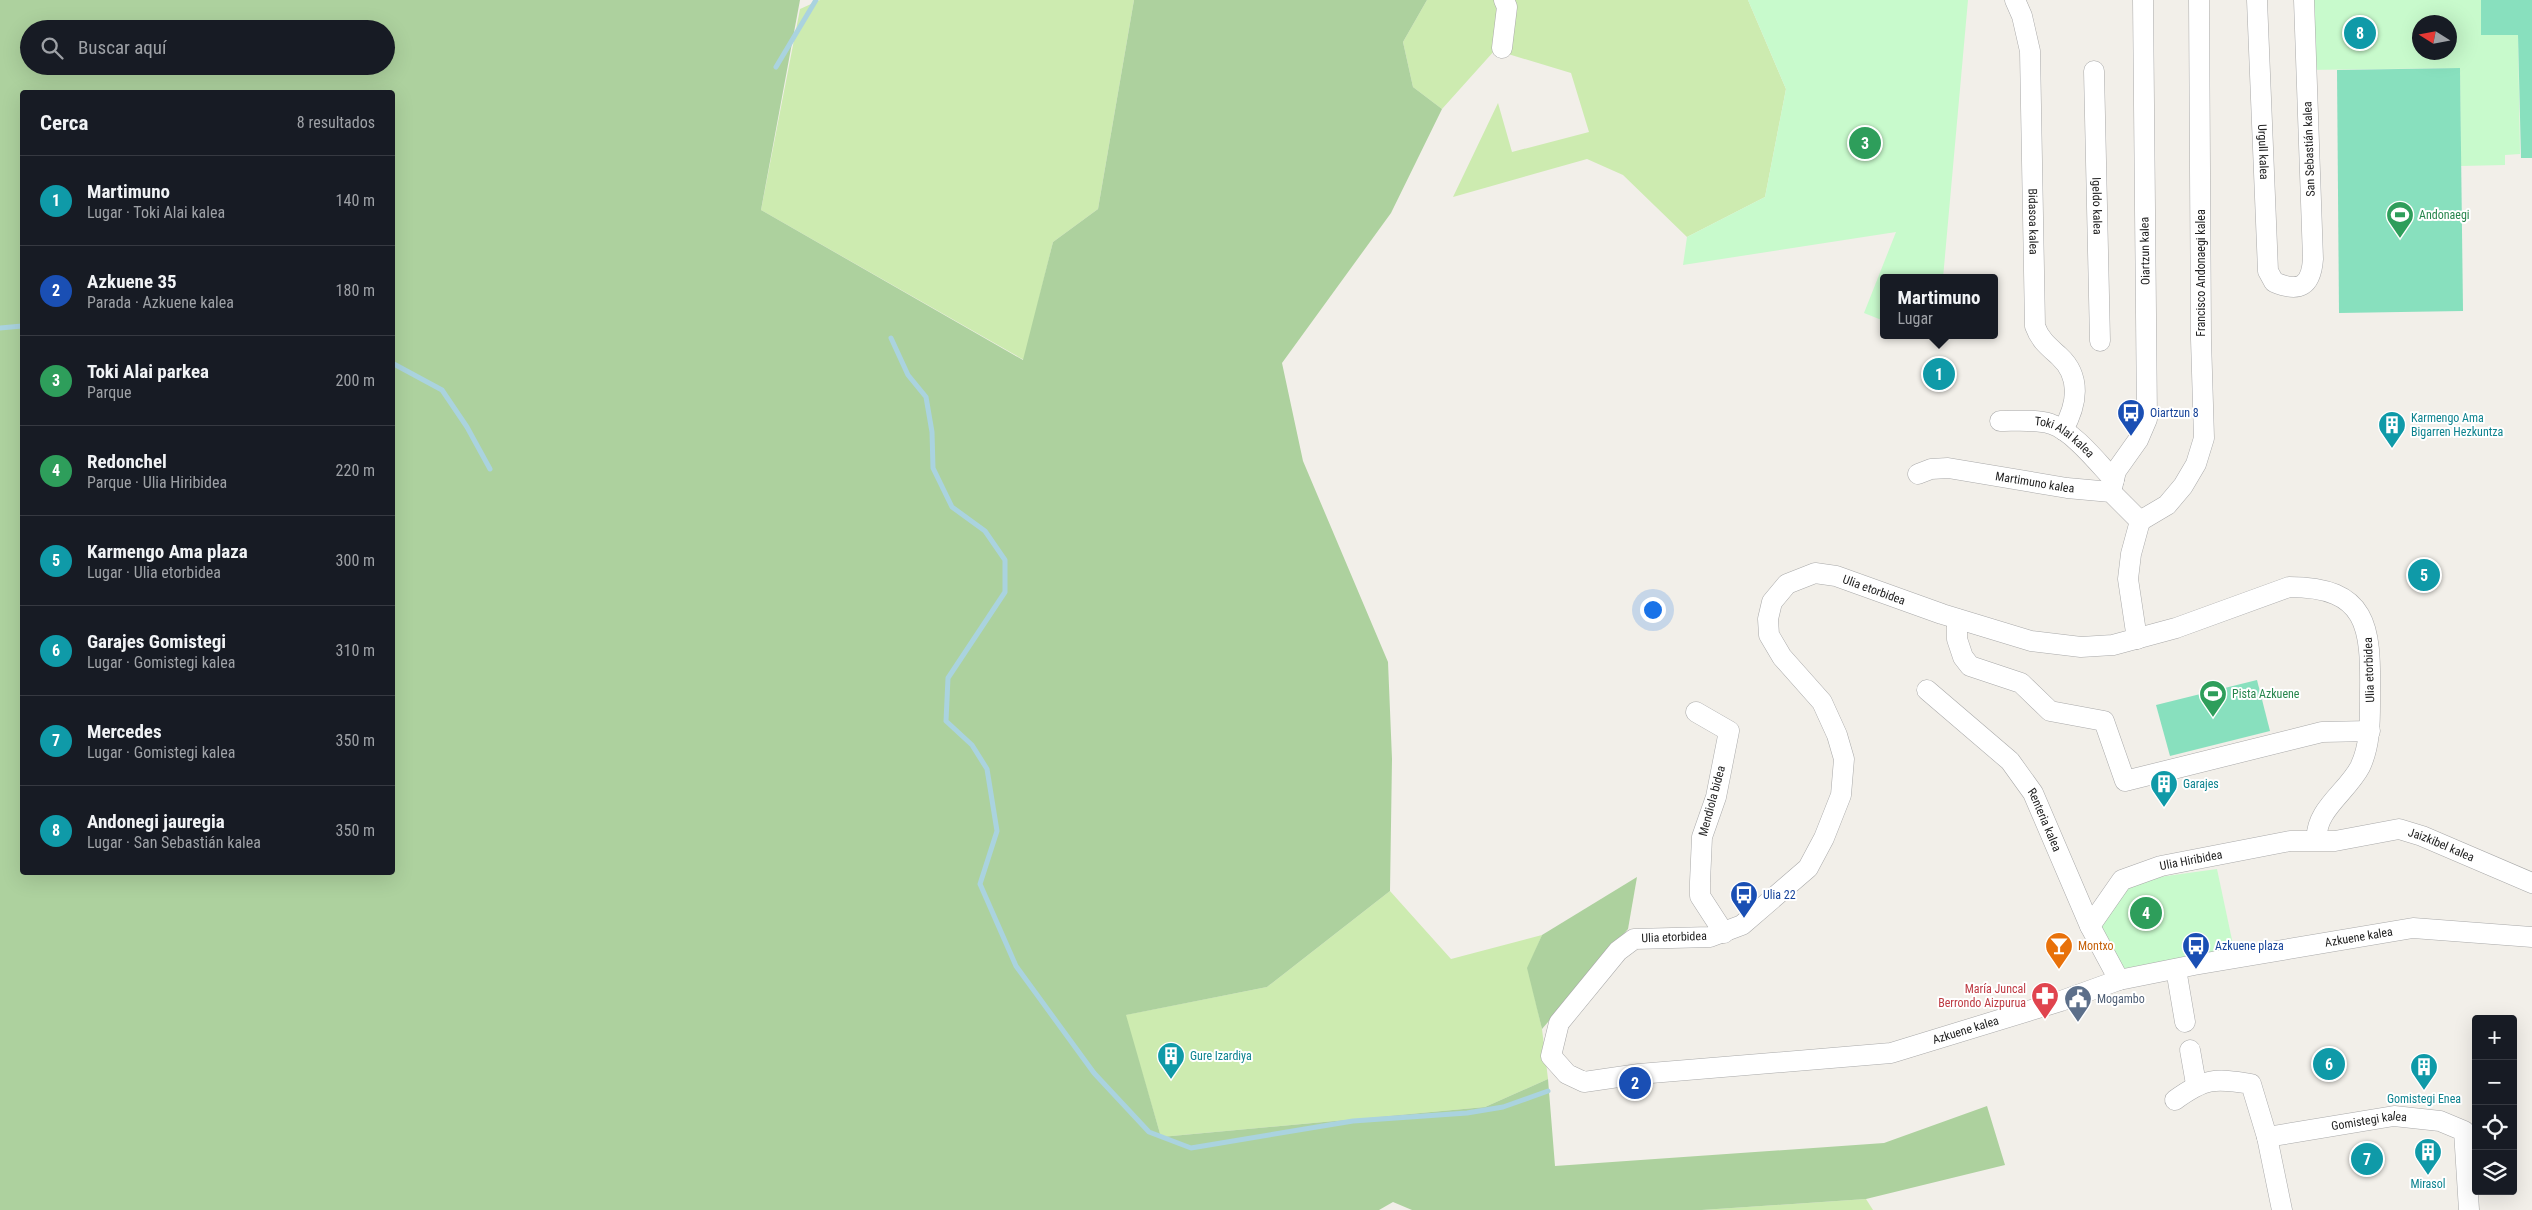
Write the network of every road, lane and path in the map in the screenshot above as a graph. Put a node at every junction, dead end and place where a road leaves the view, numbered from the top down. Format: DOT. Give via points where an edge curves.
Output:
graph roads {
  1 [pos="1504,0"];
  2 [pos="2015,0"];
  3 [pos="2143,0"];
  4 [pos="2199,0"];
  5 [pos="2257,0"];
  6 [pos="2304,0"];
  7 [pos="1502,48"];
  8 [pos="2094,71"];
  9 [pos="2295,287"];
  10 [pos="2100,341"];
  11 [pos="2000,421"];
  12 [pos="2063,430"];
  13 [pos="1918,474"];
  14 [pos="2113,486"];
  15 [pos="2140,521"];
  16 [pos="1957,619"];
  17 [pos="2137,639"];
  18 [pos="1927,690"];
  19 [pos="1696,712"];
  20 [pos="2370,731"];
  21 [pos="2317,840"];
  22 [pos="2532,883"];
  23 [pos="2090,926"];
  24 [pos="1724,933"];
  25 [pos="2532,937"];
  26 [pos="2176,969"];
  27 [pos="2119,980"];
  28 [pos="2185,1022"];
  29 [pos="2190,1050"];
  30 [pos="1551,1056"];
  31 [pos="2196,1084"];
  32 [pos="2175,1100"];
  33 [pos="2267,1137"];
  34 [pos="2282,1210"];
  35 [pos="2469,1210"];
  1 -- 7 [label="street" via="1507,8"];
  2 -- 12 [label="street, Bidasoa kalea" via="2030,51 2035,326 2043,343 2072,372 2075,385 2071,415"];
  3 -- 14 [label="street, Oiartzun kalea" via="2147,419 2138,440 2116,471"];
  4 -- 15 [label="street, Francisco Andonaegi kalea" via="2204,438 2196,464 2183,486 2166,505"];
  5 -- 9 [label="street, Urgull kalea" via="2268,270 2274,282"];
  6 -- 9 [label="street, San Sebastián kalea" via="2313,259 2308,281"];
  8 -- 10 [label="street, Igeldo kalea"];
  11 -- 12 [label="street, Toki Alai kalea" via="2040,422"];
  12 -- 14 [label="street, Toki Alai kalea"];
  13 -- 14 [label="street, Martimuno kalea" via="1948,468 2067,488"];
  14 -- 15 [label="street"];
  15 -- 17 [label="street" via="2128,579"];
  16 -- 17 [label="street, Ulia etorbidea" via="2031,641 2063,646 2113,645"];
  16 -- 20 [label="street" via="1957,639 1970,666 2021,683 2050,710 2104,721 2125,781 2322,732"];
  16 -- 24 [label="street, Ulia etorbidea" via="1836,576 1815,573 1787,584 1772,602 1769,635 1782,657 1822,702 1837,734 1844,759 1841,795 1808,868 1742,925"];
  17 -- 20 [label="street, Ulia etorbidea" via="2289,587 2326,591 2346,599 2368,630 2371,652"];
  18 -- 23 [label="street, Renteria kalea" via="2010,761 2033,793 2045,803"];
  19 -- 24 [label="street, Mendiola bidea" via="1729,731 1716,797 1702,837 1700,882 1700,896"];
  20 -- 21 [label="street, Ulia etorbidea" via="2360,766 2316,827"];
  21 -- 22 [label="street, Jaizkibel kalea" via="2335,841 2399,828"];
  21 -- 23 [label="street, Ulia Hiribidea" via="2290,840 2161,866 2122,880"];
  23 -- 27 [label="street, Renteria kalea"];
  24 -- 30 [label="street, Ulia etorbidea" via="1634,939 1618,951 1559,1023"];
  25 -- 26 [label="street, Azkuene kalea" via="2413,928"];
  26 -- 27 [label="street, Azkuene kalea"];
  26 -- 28 [label="street"];
  27 -- 30 [label="street, Azkuene kalea" via="1891,1053 1640,1074 1584,1082 1567,1074"];
  29 -- 31 [label="street"];
  31 -- 32 [label="street"];
  31 -- 33 [label="street" via="2222,1079 2251,1084"];
  33 -- 34 [label="street"];
  33 -- 35 [label="street, Gomistegi kalea" via="2394,1116 2440,1120 2464,1131"];
}
